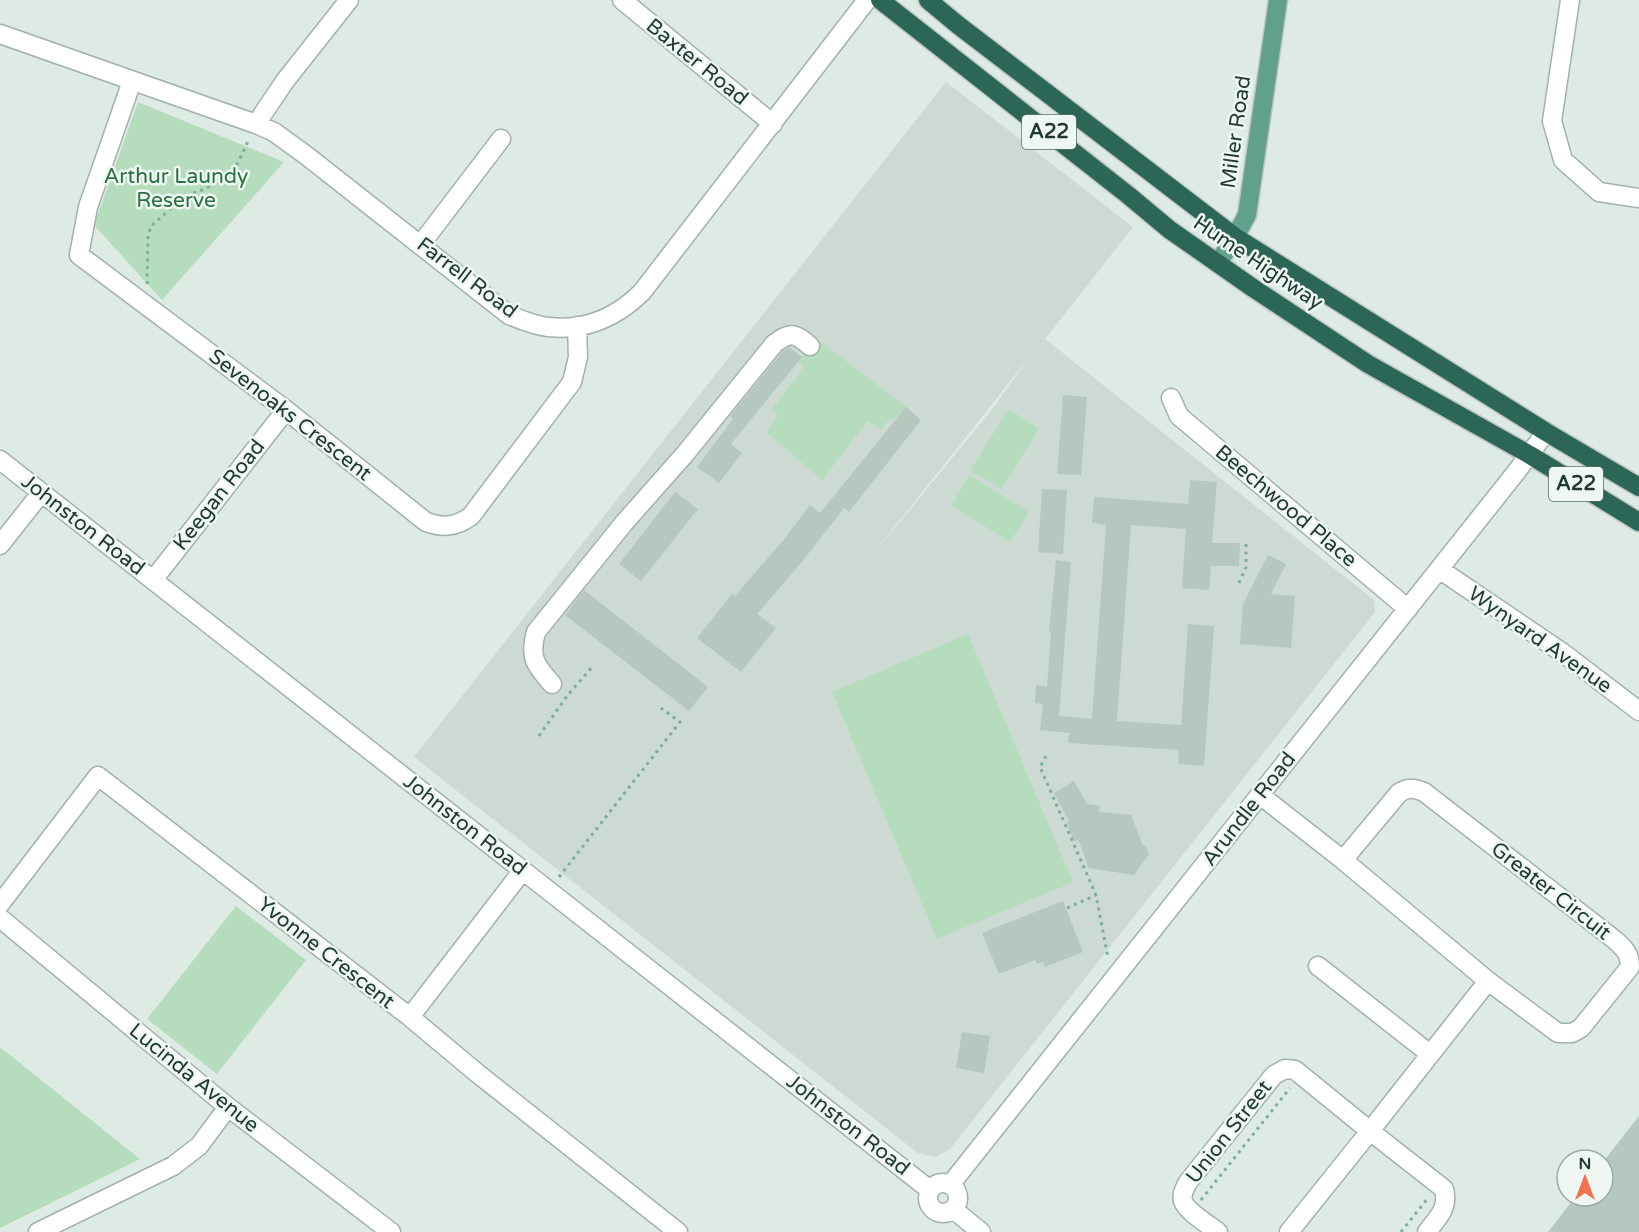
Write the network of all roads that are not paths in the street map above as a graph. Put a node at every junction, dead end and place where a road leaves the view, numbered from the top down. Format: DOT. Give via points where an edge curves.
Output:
graph roads {
  1 [pos="349,0"];
  2 [pos="622,0"];
  3 [pos="867,0"];
  4 [pos="880,0"];
  5 [pos="928,0"];
  6 [pos="1278,0"];
  7 [pos="1570,0"];
  8 [pos="0,34"];
  9 [pos="132,81"];
  10 [pos="256,124"];
  11 [pos="772,124"];
  12 [pos="501,139"];
  13 [pos="1639,198"];
  14 [pos="1235,237"];
  15 [pos="420,244"];
  16 [pos="1218,263"];
  17 [pos="577,326"];
  18 [pos="810,346"];
  19 [pos="1171,398"];
  20 [pos="286,410"];
  21 [pos="1546,432"];
  22 [pos="1530,455"];
  23 [pos="0,460"];
  24 [pos="1639,487"];
  25 [pos="41,493"];
  26 [pos="1639,522"];
  27 [pos="0,545"];
  28 [pos="1440,569"];
  29 [pos="153,580"];
  30 [pos="1408,609"];
  31 [pos="552,684"];
  32 [pos="1639,711"];
  33 [pos="1260,795"];
  34 [pos="1343,860"];
  35 [pos="523,870"];
  36 [pos="0,904"];
  37 [pos="0,918"];
  38 [pos="1318,966"];
  39 [pos="1488,981"];
  40 [pos="410,1017"];
  41 [pos="1430,1054"];
  42 [pos="228,1107"];
  43 [pos="1370,1131"];
  44 [pos="950,1185"];
  45 [pos="930,1190"];
  46 [pos="953,1209"];
  47 [pos="38,1232"];
  48 [pos="391,1232"];
  49 [pos="678,1232"];
  50 [pos="981,1232"];
  51 [pos="1218,1232"];
  52 [pos="1289,1232"];
  53 [pos="1427,1232"];
  1 -- 10 [label="street"];
  2 -- 11 [label="street, Baxter Road"];
  3 -- 11 [label="street, Farrell Road"];
  4 -- 16 [label="highway, Hume Highway / A22" via="1170,230"];
  5 -- 14 [label="highway, Hume Highway / A22"];
  6 -- 14 [label="main road, Miller Road" via="1247,214"];
  7 -- 13 [label="street" via="1552,121 1563,160 1599,192"];
  8 -- 9 [label="street, Farrell Road"];
  9 -- 10 [label="street, Farrell Road"];
  9 -- 20 [label="street, Sevenoaks Crescent" via="88,207 79,255"];
  10 -- 15 [label="street, Farrell Road" via="288,141"];
  11 -- 17 [label="street, Farrell Road" via="642,292 616,313"];
  12 -- 15 [label="street"];
  14 -- 16 [label="main road, Miller Road"];
  14 -- 21 [label="highway, Hume Highway / A22"];
  15 -- 17 [label="street, Farrell Road" via="509,315 548,327"];
  16 -- 22 [label="highway, Hume Highway / A22" via="1368,364"];
  17 -- 20 [label="street, Sevenoaks Crescent" via="577,366 572,382 471,516 458,524 441,526 426,522"];
  18 -- 31 [label="street" via="791,334 774,344 536,632 533,657"];
  19 -- 30 [label="street, Beechwood Place" via="1179,416"];
  20 -- 29 [label="street, Keegan Road"];
  21 -- 22 [label="street, Arundle Road"];
  21 -- 24 [label="highway, Hume Highway / A22"];
  22 -- 26 [label="highway, Hume Highway / A22"];
  22 -- 28 [label="street, Arundle Road"];
  23 -- 25 [label="street, Johnston Road"];
  25 -- 27 [label="street"];
  25 -- 29 [label="street, Johnston Road"];
  28 -- 30 [label="street, Arundle Road"];
  28 -- 32 [label="street, Wynyard Avenue" via="1563,653"];
  29 -- 35 [label="street, Johnston Road"];
  30 -- 33 [label="street, Arundle Road"];
  33 -- 34 [label="street, Greater Circuit"];
  33 -- 44 [label="street, Arundle Road"];
  34 -- 39 [label="street, Greater Circuit"];
  34 -- 39 [label="street, Greater Circuit" via="1399,793 1415,788 1606,933 1629,957 1630,967 1581,1029 1572,1033 1558,1033"];
  35 -- 40 [label="street"];
  35 -- 45 [label="street, Johnston Road"];
  36 -- 40 [label="street, Yvonne Crescent" via="98,776"];
  37 -- 42 [label="street, Lucinda Avenue"];
  38 -- 41 [label="street"];
  39 -- 41 [label="street"];
  40 -- 49 [label="street, Yvonne Crescent"];
  41 -- 43 [label="street"];
  42 -- 47 [label="street" via="199,1146 173,1166"];
  42 -- 48 [label="street, Lucinda Avenue"];
  43 -- 51 [label="street, Union Street" via="1295,1070 1285,1069 1274,1075 1184,1191 1184,1202 1192,1212"];
  43 -- 52 [label="street"];
  43 -- 53 [label="street, Union Street" via="1444,1189 1443,1211"];
  44 -- 45 [label="street" via="939,1184"];
  44 -- 46 [label="street" via="958,1198"];
  45 -- 46 [label="street" via="928,1199 933,1209 944,1213"];
  46 -- 50 [label="street"];
}
